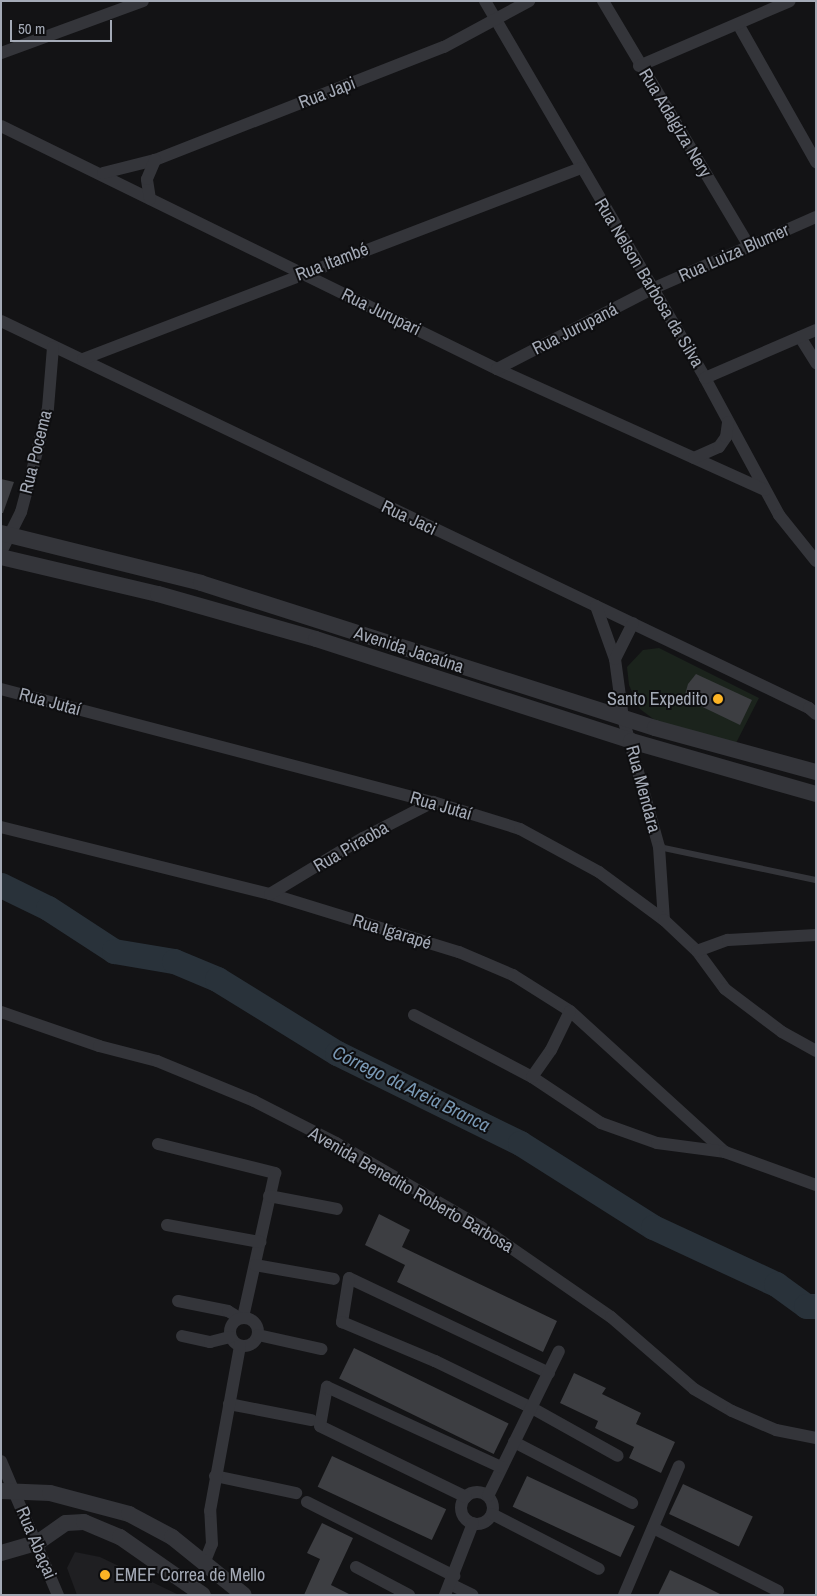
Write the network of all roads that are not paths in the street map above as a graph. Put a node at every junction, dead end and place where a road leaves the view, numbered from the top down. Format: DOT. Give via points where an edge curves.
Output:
graph roads {
  1 [pos="143,1"];
  2 [pos="486,1"];
  3 [pos="529,1"];
  4 [pos="603,1"];
  5 [pos="790,1"];
  6 [pos="494,17"];
  7 [pos="738,24"];
  8 [pos="1,54"];
  9 [pos="640,66"];
  10 [pos="1,126"];
  11 [pos="155,160"];
  12 [pos="816,162"];
  13 [pos="581,168"];
  14 [pos="103,173"];
  15 [pos="150,199"];
  16 [pos="816,218"];
  17 [pos="748,244"];
  18 [pos="302,273"];
  19 [pos="652,289"];
  20 [pos="1,321"];
  21 [pos="816,330"];
  22 [pos="800,337"];
  23 [pos="53,347"];
  24 [pos="83,359"];
  25 [pos="816,363"];
  26 [pos="497,369"];
  27 [pos="705,378"];
  28 [pos="728,422"];
  29 [pos="694,458"];
  30 [pos="764,490"];
  31 [pos="6,534"];
  32 [pos="1,552"];
  33 [pos="1,557"];
  34 [pos="816,561"];
  35 [pos="596,606"];
  36 [pos="633,623"];
  37 [pos="615,660"];
  38 [pos="1,689"];
  39 [pos="816,714"];
  40 [pos="622,718"];
  41 [pos="631,741"];
  42 [pos="816,772"];
  43 [pos="816,794"];
  44 [pos="433,802"];
  45 [pos="1,827"];
  46 [pos="659,847"];
  47 [pos="816,880"];
  48 [pos="270,894"];
  49 [pos="664,920"];
  50 [pos="816,934"];
  51 [pos="697,951"];
  52 [pos="570,1011"];
  53 [pos="1,1012"];
  54 [pos="414,1015"];
  55 [pos="816,1051"];
  56 [pos="532,1077"];
  57 [pos="158,1144"];
  58 [pos="725,1152"];
  59 [pos="816,1185"];
  60 [pos="269,1196"];
  61 [pos="337,1209"];
  62 [pos="167,1225"];
  63 [pos="260,1242"];
  64 [pos="255,1265"];
  65 [pos="334,1279"];
  66 [pos="178,1300"];
  67 [pos="241,1318"];
  68 [pos="182,1336"];
  69 [pos="230,1336"];
  70 [pos="258,1336"];
  71 [pos="240,1346"];
  72 [pos="321,1349"];
  73 [pos="559,1351"];
  74 [pos="549,1373"];
  75 [pos="229,1404"];
  76 [pos="532,1408"];
  77 [pos="311,1420"];
  78 [pos="816,1438"];
  79 [pos="514,1442"];
  80 [pos="618,1456"];
  81 [pos="1,1461"];
  82 [pos="679,1466"];
  83 [pos="501,1467"];
  84 [pos="215,1476"];
  85 [pos="8,1491"];
  86 [pos="296,1492"];
  87 [pos="488,1496"];
  88 [pos="466,1497"];
  89 [pos="307,1502"];
  90 [pos="632,1503"];
  91 [pos="129,1514"];
  92 [pos="492,1514"];
  93 [pos="473,1523"];
  94 [pos="653,1528"];
  95 [pos="120,1537"];
  96 [pos="37,1543"];
  97 [pos="1,1553"];
  98 [pos="205,1561"];
  99 [pos="356,1568"];
  100 [pos="599,1569"];
  101 [pos="449,1585"];
  102 [pos="778,1591"];
  103 [pos="58,1595"];
  104 [pos="203,1595"];
  105 [pos="244,1595"];
  106 [pos="409,1595"];
  107 [pos="473,1595"];
  108 [pos="624,1595"];
  1 -- 8 [label="street"];
  2 -- 6 [label="street, Rua Nelson Barbosa da Silva"];
  3 -- 6 [label="street, Rua Japi"];
  4 -- 9 [label="street, Rua Adalgiza Nery"];
  5 -- 7 [label="street"];
  6 -- 11 [label="street, Rua Japi" via="444,47"];
  6 -- 13 [label="street, Rua Nelson Barbosa da Silva"];
  7 -- 9 [label="street"];
  7 -- 12 [label="street"];
  9 -- 17 [label="street, Rua Adalgiza Nery"];
  10 -- 14 [label="street, Rua Jurupari"];
  11 -- 14 [label="street, Rua Japi"];
  11 -- 15 [label="street" via="146,179"];
  13 -- 18 [label="street, Rua Itambé"];
  13 -- 19 [label="street, Rua Nelson Barbosa da Silva"];
  14 -- 15 [label="street, Rua Jurupari"];
  15 -- 18 [label="street, Rua Jurupari"];
  16 -- 17 [label="street, Rua Luiza Blumer"];
  17 -- 19 [label="street, Rua Luiza Blumer"];
  18 -- 24 [label="street, Rua Itambé"];
  18 -- 26 [label="street, Rua Jurupari"];
  19 -- 26 [label="street, Rua Jurupaná"];
  19 -- 27 [label="street, Rua Nelson Barbosa da Silva"];
  20 -- 23 [label="street, Rua Jaci"];
  21 -- 22 [label="street"];
  22 -- 25 [label="street"];
  22 -- 27 [label="street"];
  23 -- 24 [label="street, Rua Jaci"];
  23 -- 31 [label="street, Rua Pocema" via="48,408 23,504"];
  24 -- 35 [label="street, Rua Jaci" via="337,485"];
  26 -- 29 [label="street, Rua Jurupari"];
  27 -- 28 [label="street, Rua Nelson Barbosa da Silva"];
  28 -- 29 [label="street" via="726,437 718,447"];
  28 -- 30 [label="street, Rua Nelson Barbosa da Silva"];
  29 -- 30 [label="street, Rua Jurupari"];
  30 -- 34 [label="street, Rua Nelson Barbosa da Silva" via="793,536"];
  31 -- 32 [label="street, Rua Pocema"];
  31 -- 40 [label="street, Avenida Jacaúna" via="201,583"];
  33 -- 41 [label="street, Avenida Jacaúna" via="158,594 306,636"];
  35 -- 36 [label="street, Rua Jaci"];
  35 -- 37 [label="street, Rua Mendara"];
  36 -- 37 [label="street"];
  36 -- 39 [label="street, Rua Jaci"];
  37 -- 40 [label="street, Rua Mendara"];
  38 -- 44 [label="street, Rua Jutaí"];
  40 -- 41 [label="street, Rua Mendara"];
  40 -- 42 [label="street, Avenida Jacaúna"];
  41 -- 43 [label="street, Avenida Jacaúna"];
  41 -- 46 [label="street, Rua Mendara"];
  44 -- 48 [label="street, Rua Piraoba" via="363,838"];
  44 -- 49 [label="street, Rua Jutaí" via="520,829 559,848 599,872"];
  45 -- 48 [label="street, Rua Igarapé"];
  46 -- 47 [label="lane"];
  46 -- 49 [label="street, Rua Mendara"];
  48 -- 52 [label="street, Rua Igarapé" via="459,952 513,975"];
  49 -- 51 [label="street, Rua Jutaí"];
  50 -- 51 [label="street" via="728,940"];
  51 -- 55 [label="street, Rua Jutaí" via="725,988 775,1027"];
  52 -- 56 [label="street" via="551,1050"];
  52 -- 58 [label="street, Rua Igarapé"];
  53 -- 78 [label="street, Avenida Benedito Roberto Barbosa" via="100,1046 157,1061 254,1101 328,1139 481,1227 611,1316 694,1389 732,1411 776,1430"];
  54 -- 56 [label="street, Rua Igarapé"];
  56 -- 58 [label="street, Rua Igarapé" via="578,1111 626,1134"];
  57 -- 60 [label="street" via="275,1173"];
  58 -- 59 [label="street, Rua Igarapé"];
  60 -- 61 [label="street"];
  60 -- 63 [label="street"];
  62 -- 63 [label="street"];
  63 -- 64 [label="street"];
  64 -- 65 [label="street"];
  64 -- 67 [label="street"];
  66 -- 67 [label="street" via="228,1311"];
  67 -- 69 [label="street" via="232,1324"];
  67 -- 70 [label="street" via="256,1325"];
  68 -- 69 [label="street" via="210,1342"];
  69 -- 71 [label="street"];
  70 -- 71 [label="street" via="253,1343"];
  70 -- 72 [label="street"];
  71 -- 75 [label="street"];
  73 -- 74 [label="street"];
  74 -- 76 [label="street"];
  74 -- 76 [label="street" via="349,1278 342,1322 434,1360"];
  75 -- 77 [label="street"];
  75 -- 84 [label="street"];
  76 -- 79 [label="street"];
  76 -- 80 [label="street"];
  79 -- 83 [label="street"];
  79 -- 90 [label="street"];
  81 -- 85 [label="street"];
  82 -- 94 [label="street"];
  83 -- 87 [label="street"];
  83 -- 88 [label="street" via="326,1387 320,1426"];
  84 -- 86 [label="street"];
  84 -- 98 [label="street" via="210,1511 212,1544"];
  85 -- 91 [label="street" via="50,1492"];
  85 -- 96 [label="street, Rua Abaçai"];
  87 -- 88 [label="street" via="479,1492"];
  87 -- 92 [label="street" via="493,1504"];
  88 -- 93 [label="street" via="462,1512"];
  89 -- 101 [label="street"];
  91 -- 95 [label="street"];
  91 -- 98 [label="street" via="172,1537"];
  92 -- 93 [label="street" via="486,1521"];
  92 -- 100 [label="street"];
  93 -- 101 [label="street"];
  94 -- 102 [label="street"];
  94 -- 108 [label="street"];
  95 -- 96 [label="street" via="74,1521"];
  95 -- 104 [label="street"];
  96 -- 97 [label="street"];
  96 -- 103 [label="street, Rua Abaçai"];
  98 -- 105 [label="street"];
  99 -- 106 [label="street"];
  101 -- 107 [label="street"];
}
